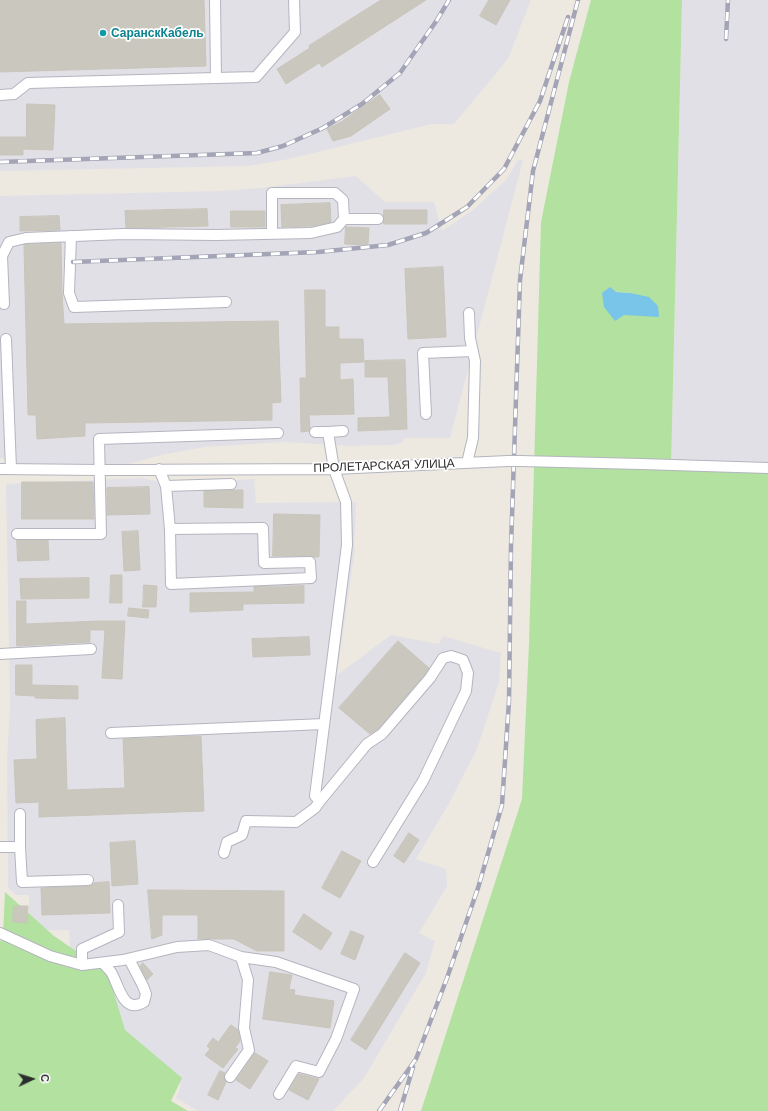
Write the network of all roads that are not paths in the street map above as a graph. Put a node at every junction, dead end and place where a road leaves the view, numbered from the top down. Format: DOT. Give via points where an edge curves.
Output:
graph roads {
  1 [pos="215,0"];
  2 [pos="294,0"];
  3 [pos="216,78"];
  4 [pos="0,95"];
  5 [pos="344,219"];
  6 [pos="378,219"];
  7 [pos="272,234"];
  8 [pos="71,236"];
  9 [pos="1,256"];
  10 [pos="226,302"];
  11 [pos="4,304"];
  12 [pos="469,313"];
  13 [pos="6,339"];
  14 [pos="473,350"];
  15 [pos="4,411"];
  16 [pos="426,414"];
  17 [pos="343,431"];
  18 [pos="315,432"];
  19 [pos="328,432"];
  20 [pos="278,433"];
  21 [pos="467,463"];
  22 [pos="768,468"];
  23 [pos="0,469"];
  24 [pos="11,469"];
  25 [pos="159,469"];
  26 [pos="334,469"];
  27 [pos="99,470"];
  28 [pos="231,484"];
  29 [pos="166,486"];
  30 [pos="170,529"];
  31 [pos="17,534"];
  32 [pos="91,649"];
  33 [pos="0,654"];
  34 [pos="324,724"];
  35 [pos="111,733"];
  36 [pos="320,800"];
  37 [pos="20,814"];
  38 [pos="0,847"];
  39 [pos="20,847"];
  40 [pos="224,853"];
  41 [pos="373,862"];
  42 [pos="88,880"];
  43 [pos="118,905"];
  44 [pos="0,933"];
  45 [pos="241,957"];
  46 [pos="129,959"];
  47 [pos="103,963"];
  48 [pos="82,965"];
  49 [pos="230,1077"];
  50 [pos="279,1094"];
  1 -- 3 [label="street"];
  2 -- 3 [label="street" via="295,32 256,77"];
  3 -- 4 [label="street" via="28,83 14,94"];
  5 -- 6 [label="street"];
  5 -- 7 [label="street" via="337,227 311,233"];
  5 -- 7 [label="street" via="343,200 336,193 272,193"];
  7 -- 8 [label="street"];
  8 -- 9 [label="street" via="26,238 9,242"];
  8 -- 10 [label="street" via="69,293 74,307"];
  9 -- 11 [label="street"];
  12 -- 14 [label="street"];
  13 -- 15 [label="street"];
  14 -- 16 [label="street" via="423,354"];
  14 -- 21 [label="street" via="475,361 472,438"];
  15 -- 24 [label="street"];
  17 -- 19 [label="street"];
  18 -- 19 [label="street"];
  19 -- 26 [label="street"];
  20 -- 27 [label="street" via="99,438"];
  21 -- 22 [label="street, ПРОЛЕТАРСКАЯ УЛИЦА, bridge" via="520,461"];
  21 -- 26 [label="street, ПРОЛЕТАРСКАЯ УЛИЦА"];
  23 -- 24 [label="street, ПРОЛЕТАРСКАЯ УЛИЦА"];
  24 -- 27 [label="street, ПРОЛЕТАРСКАЯ УЛИЦА"];
  25 -- 26 [label="street, ПРОЛЕТАРСКАЯ УЛИЦА"];
  25 -- 27 [label="street, ПРОЛЕТАРСКАЯ УЛИЦА"];
  25 -- 29 [label="street"];
  26 -- 34 [label="street" via="346,502 346,545"];
  27 -- 31 [label="street" via="101,534"];
  28 -- 29 [label="street"];
  29 -- 30 [label="street"];
  30 -- 30 [label="street" via="263,528 264,563 310,562 310,578 171,584"];
  32 -- 33 [label="street"];
  34 -- 35 [label="street"];
  34 -- 36 [label="street" via="315,796"];
  36 -- 40 [label="street" via="315,808 296,822 246,821 242,835 227,842"];
  36 -- 41 [label="street" via="367,744 382,734 430,678 443,658 452,656 463,660 468,673 466,691 424,781"];
  37 -- 39 [label="street"];
  38 -- 39 [label="street"];
  39 -- 42 [label="street" via="22,882"];
  43 -- 48 [label="street" via="119,932 82,950"];
  44 -- 48 [label="street" via="50,956"];
  45 -- 46 [label="street" via="209,945 177,947"];
  45 -- 49 [label="street" via="248,980 244,1028 249,1050"];
  45 -- 50 [label="street" via="276,962 354,989 336,1039 319,1072 296,1066"];
  46 -- 47 [label="street"];
  46 -- 47 [label="street" via="146,994 144,1002 138,1006 124,999 111,972"];
  47 -- 48 [label="street"];
}
